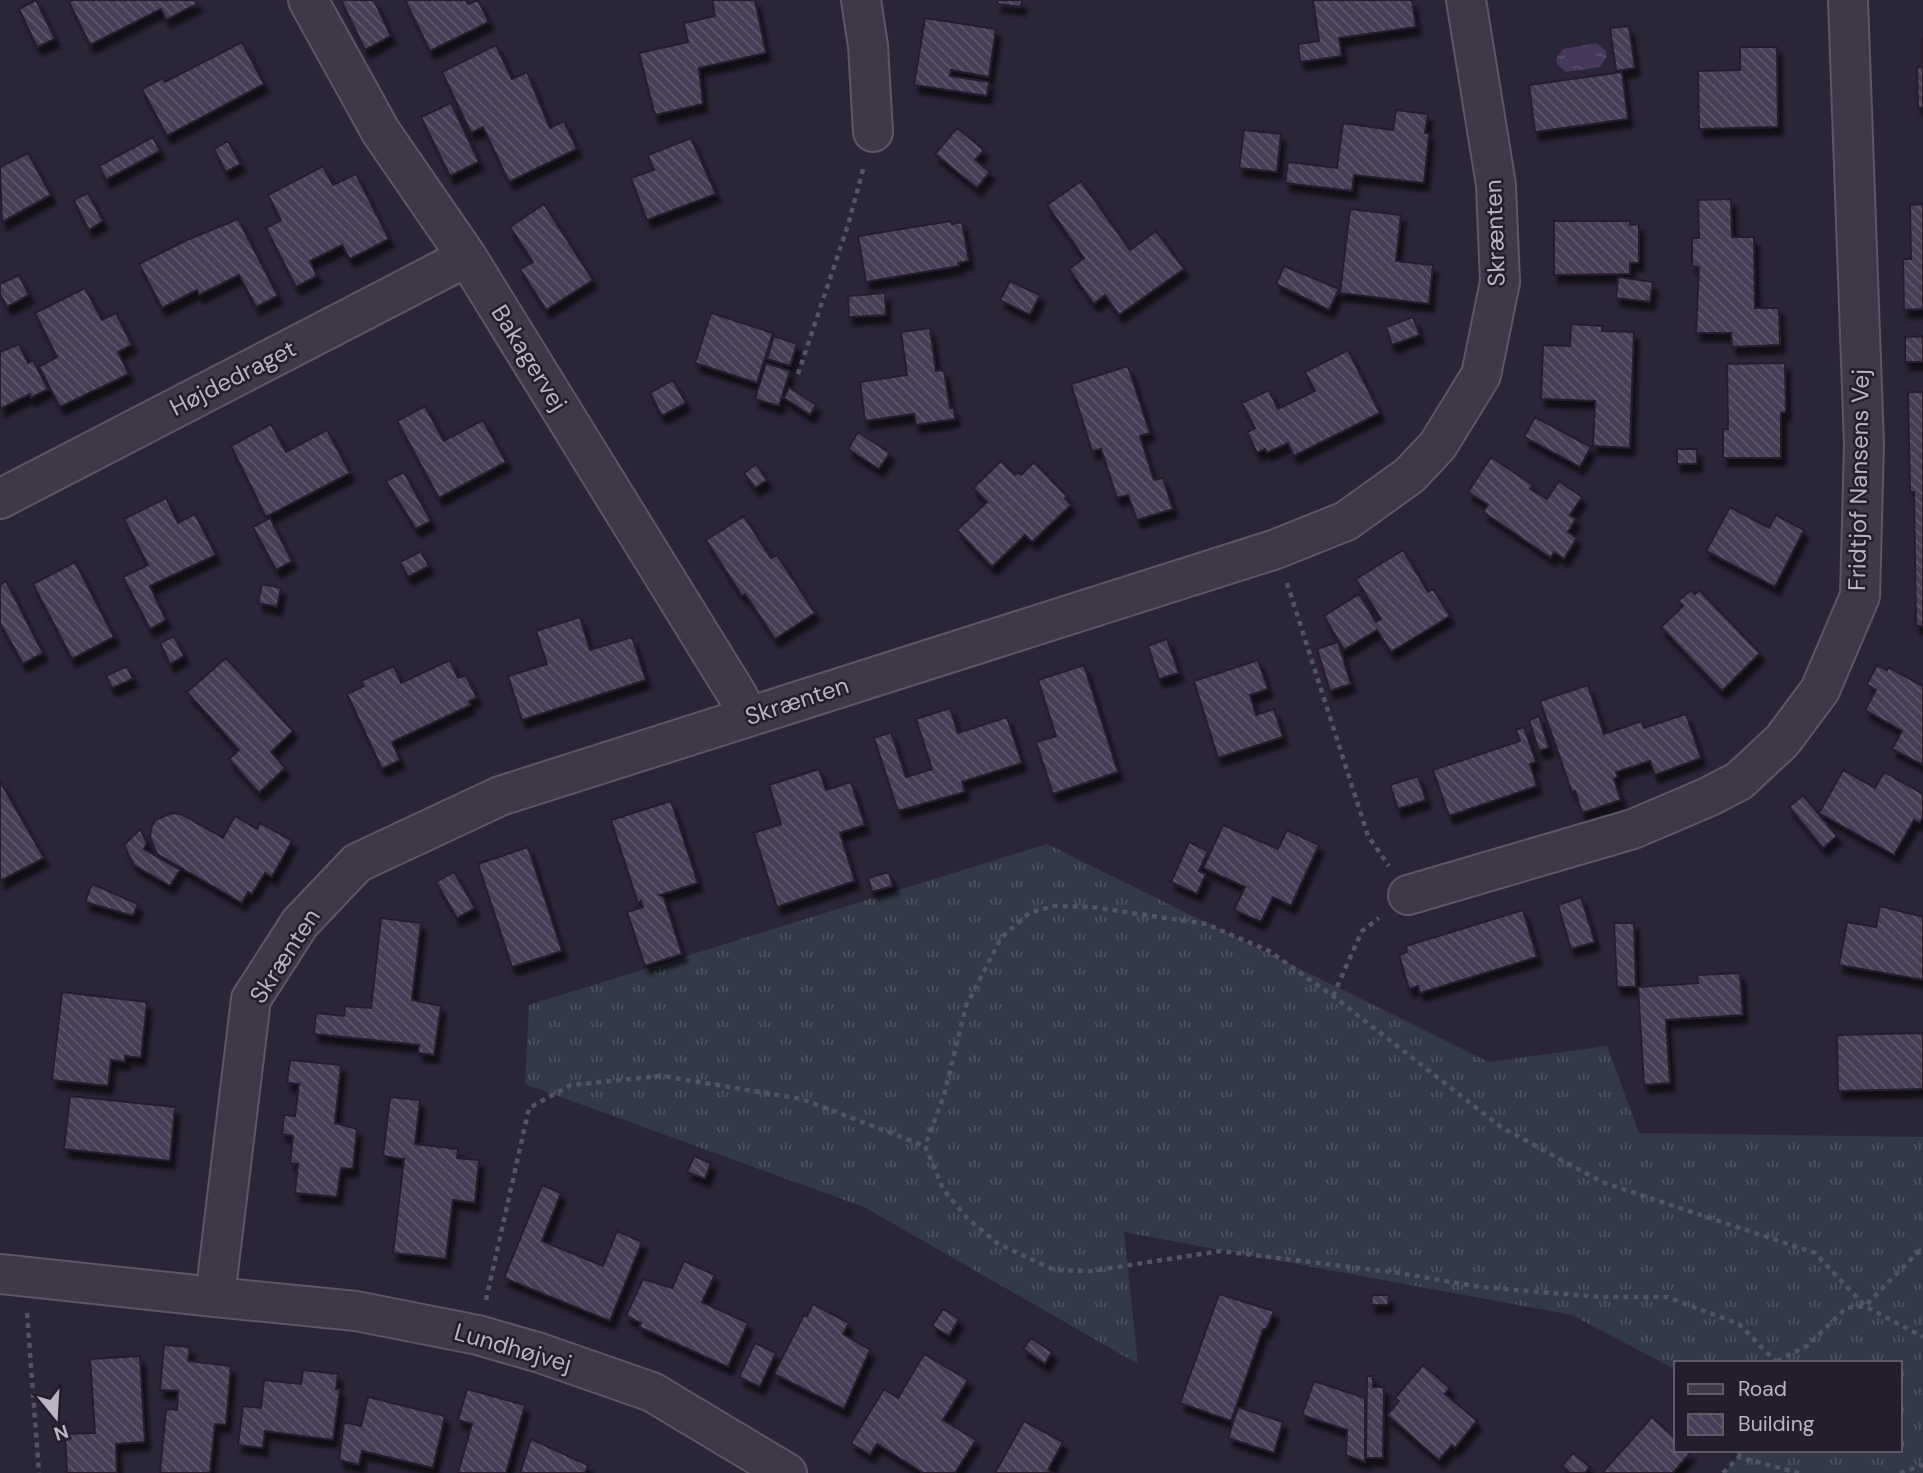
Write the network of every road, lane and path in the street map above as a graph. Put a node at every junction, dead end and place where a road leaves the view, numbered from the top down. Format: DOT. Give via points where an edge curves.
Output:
graph roads {
  1 [pos="308,0"];
  2 [pos="861,0"];
  3 [pos="1466,0"];
  4 [pos="1848,0"];
  5 [pos="873,132"];
  6 [pos="467,257"];
  7 [pos="798,374"];
  8 [pos="0,499"];
  9 [pos="1276,548"];
  10 [pos="747,717"];
  11 [pos="1408,895"];
  12 [pos="1333,996"];
  13 [pos="925,1146"];
  14 [pos="1923,1247"];
  15 [pos="15,1276"];
  16 [pos="215,1297"];
  17 [pos="1865,1306"];
  18 [pos="478,1335"];
  19 [pos="1923,1337"];
  20 [pos="1776,1361"];
  21 [pos="1779,1361"];
  22 [pos="1740,1452"];
  23 [pos="1739,1457"];
  24 [pos="1923,1465"];
  25 [pos="39,1473"];
  26 [pos="787,1473"];
  27 [pos="1723,1473"];
  28 [pos="1799,1473"];
  29 [pos="1900,1473"];
  1 -- 6 [label="street, Bakagervej" via="381,132"];
  2 -- 5 [label="street"];
  3 -- 9 [label="street, Skrænten" via="1496,185 1500,282 1481,375 1438,445 1410,475 1346,521"];
  4 -- 11 [label="street, Fridtjof Nansens Vej" via="1864,444 1860,596 1820,690 1782,741 1740,781 1708,797 1633,829"];
  5 -- 7 [label="path" via="848,225"];
  6 -- 8 [label="street, Højdedraget"];
  6 -- 10 [label="street, Bakagervej"];
  9 -- 10 [label="street, Skrænten"];
  9 -- 11 [label="path" via="1368,836"];
  10 -- 16 [label="street, Skrænten" via="500,796 357,863 300,923 251,999"];
  11 -- 12 [label="path" via="1362,931"];
  12 -- 13 [label="path" via="1269,951 1206,924 1092,907 1054,906 1029,913 1000,938 966,1006 944,1095"];
  12 -- 17 [label="path" via="1501,1127 1602,1182 1815,1253"];
  13 -- 18 [label="path" via="802,1098 662,1076 571,1085 529,1108"];
  13 -- 20 [label="path" via="943,1189 967,1218 997,1243 1054,1270 1091,1271 1221,1251 1480,1287 1601,1297 1667,1297 1739,1324"];
  14 -- 17 [label="path"];
  15 -- 16 [label="street"];
  15 -- 25 [label="path" via="26,1303"];
  16 -- 18 [label="street, Lundhøjvej" via="356,1311"];
  17 -- 19 [label="path"];
  17 -- 21 [label="path" via="1846,1308 1807,1346"];
  18 -- 26 [label="street, Lundhøjvej" via="652,1391"];
  22 -- 23 [label="path"];
  23 -- 27 [label="path"];
  23 -- 28 [label="path"];
  24 -- 29 [label="path"];
}
